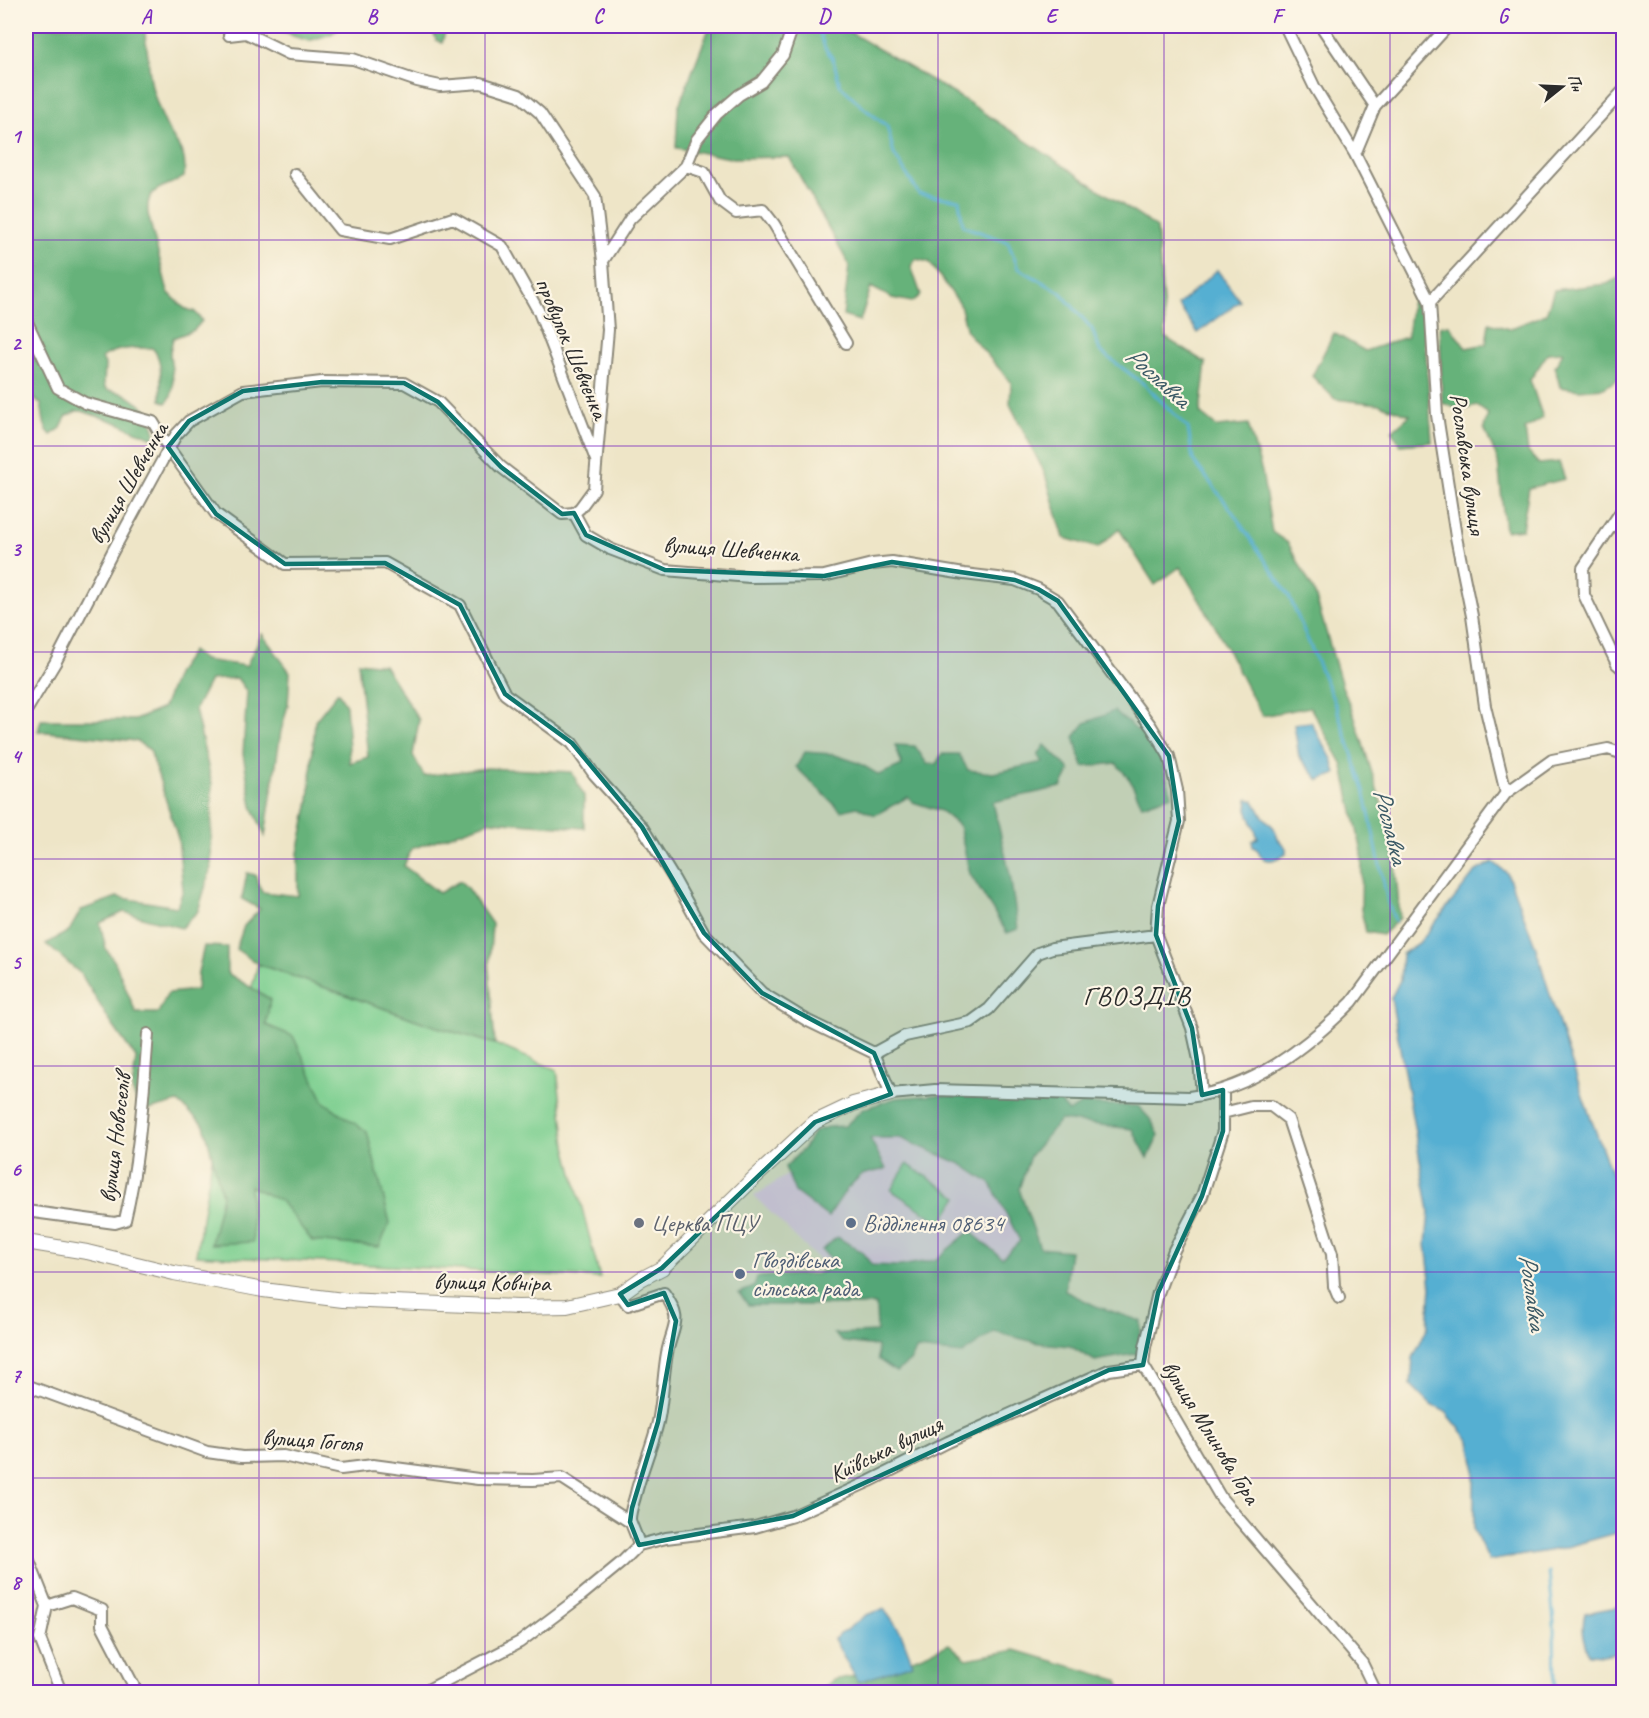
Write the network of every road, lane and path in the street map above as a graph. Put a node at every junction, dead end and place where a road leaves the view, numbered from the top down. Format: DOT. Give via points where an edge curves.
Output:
graph roads {
  1 [pos="793,26"];
  2 [pos="1286,26"];
  3 [pos="1448,26"];
  4 [pos="1324,27"];
  5 [pos="229,35"];
  6 [pos="1623,90"];
  7 [pos="1375,106"];
  8 [pos="1354,154"];
  9 [pos="686,166"];
  10 [pos="295,174"];
  11 [pos="603,261"];
  12 [pos="1430,302"];
  13 [pos="26,320"];
  14 [pos="846,343"];
  15 [pos="168,447"];
  16 [pos="597,462"];
  17 [pos="1623,507"];
  18 [pos="574,513"];
  19 [pos="1623,670"];
  20 [pos="26,711"];
  21 [pos="1623,754"];
  22 [pos="1506,793"];
  23 [pos="1156,935"];
  24 [pos="148,1034"];
  25 [pos="874,1053"];
  26 [pos="1223,1090"];
  27 [pos="891,1094"];
  28 [pos="1202,1095"];
  29 [pos="1224,1113"];
  30 [pos="26,1211"];
  31 [pos="26,1242"];
  32 [pos="620,1294"];
  33 [pos="1339,1298"];
  34 [pos="1143,1365"];
  35 [pos="26,1385"];
  36 [pos="630,1522"];
  37 [pos="639,1545"];
  38 [pos="26,1553"];
  39 [pos="47,1606"];
  40 [pos="61,1692"];
  41 [pos="136,1692"];
  42 [pos="424,1692"];
  43 [pos="1376,1692"];
  1 -- 9 [label="street" via="783,55 761,82 717,114 697,139"];
  2 -- 8 [label="street, Рославська вулиця" via="1314,86"];
  3 -- 7 [label="street"];
  4 -- 7 [label="street"];
  5 -- 11 [label="street, провулок Шевченка" via="246,33 289,54 353,59 440,86 481,83 519,95 540,113 595,196"];
  6 -- 12 [label="street"];
  7 -- 8 [label="street"];
  8 -- 12 [label="street, Рославська вулиця"];
  9 -- 11 [label="street" via="630,219"];
  9 -- 14 [label="street" via="704,172 720,201 736,213 763,210"];
  10 -- 16 [label="street, провулок Шевченка" via="340,230 390,239 453,218 502,246 539,312"];
  11 -- 16 [label="street, провулок Шевченка" via="608,330"];
  12 -- 22 [label="street, Рославська вулиця" via="1437,415 1454,526 1485,706"];
  13 -- 15 [label="street" via="58,388 85,403 153,422"];
  15 -- 18 [label="street, вулиця Шевченка" via="189,421 243,391 322,382 404,383 438,402 501,466 562,514"];
  15 -- 20 [label="street, вулиця Шевченка"];
  15 -- 25 [label="street" via="216,514 285,564 384,563 460,605 505,694 573,743 594,774 642,827 704,933 762,993"];
  16 -- 18 [label="street, провулок Шевченка" via="594,489"];
  17 -- 19 [label="street" via="1583,568 1584,595"];
  18 -- 23 [label="street, вулиця Шевченка" via="586,535 610,549 665,570 750,577 824,576 892,562 1015,580 1058,602 1169,756 1179,821 1158,906"];
  21 -- 22 [label="street" via="1608,749 1552,760"];
  22 -- 26 [label="street" via="1352,1002 1273,1067"];
  23 -- 25 [label="street" via="1038,953 989,1009 971,1022 905,1036"];
  23 -- 28 [label="street, вулиця Шевченка" via="1192,1028"];
  24 -- 30 [label="street, вулиця Новоселів" via="140,1136 126,1220 115,1223"];
  25 -- 27 [label="street"];
  26 -- 28 [label="street"];
  26 -- 29 [label="street, вулиця Млинова Гора"];
  27 -- 28 [label="street" via="935,1090"];
  27 -- 32 [label="street, вулиця Ковніра" via="853,1104 815,1122 662,1268"];
  29 -- 33 [label="street" via="1271,1106 1288,1119 1332,1254 1334,1286"];
  29 -- 34 [label="street, вулиця Млинова Гора" via="1223,1131 1202,1196 1174,1250 1158,1293"];
  31 -- 32 [label="street, вулиця Ковніра" via="251,1288 343,1300 528,1307 567,1306"];
  32 -- 36 [label="street" via="627,1305 664,1293 674,1307 676,1321 667,1354 658,1422 639,1478"];
  34 -- 37 [label="street, Київська вулиця" via="1109,1370 793,1516 755,1527"];
  34 -- 43 [label="street, вулиця Млинова Гора" via="1221,1498 1362,1663"];
  35 -- 36 [label="street, вулиця Гоголя" via="207,1452 242,1457 283,1456 341,1468 373,1466 478,1479 562,1478"];
  36 -- 37 [label="street"];
  37 -- 42 [label="street, Київська вулиця" via="520,1642"];
  38 -- 39 [label="street"];
  39 -- 40 [label="street" via="40,1639"];
  39 -- 41 [label="street" via="72,1598 102,1610 102,1625"];
}
